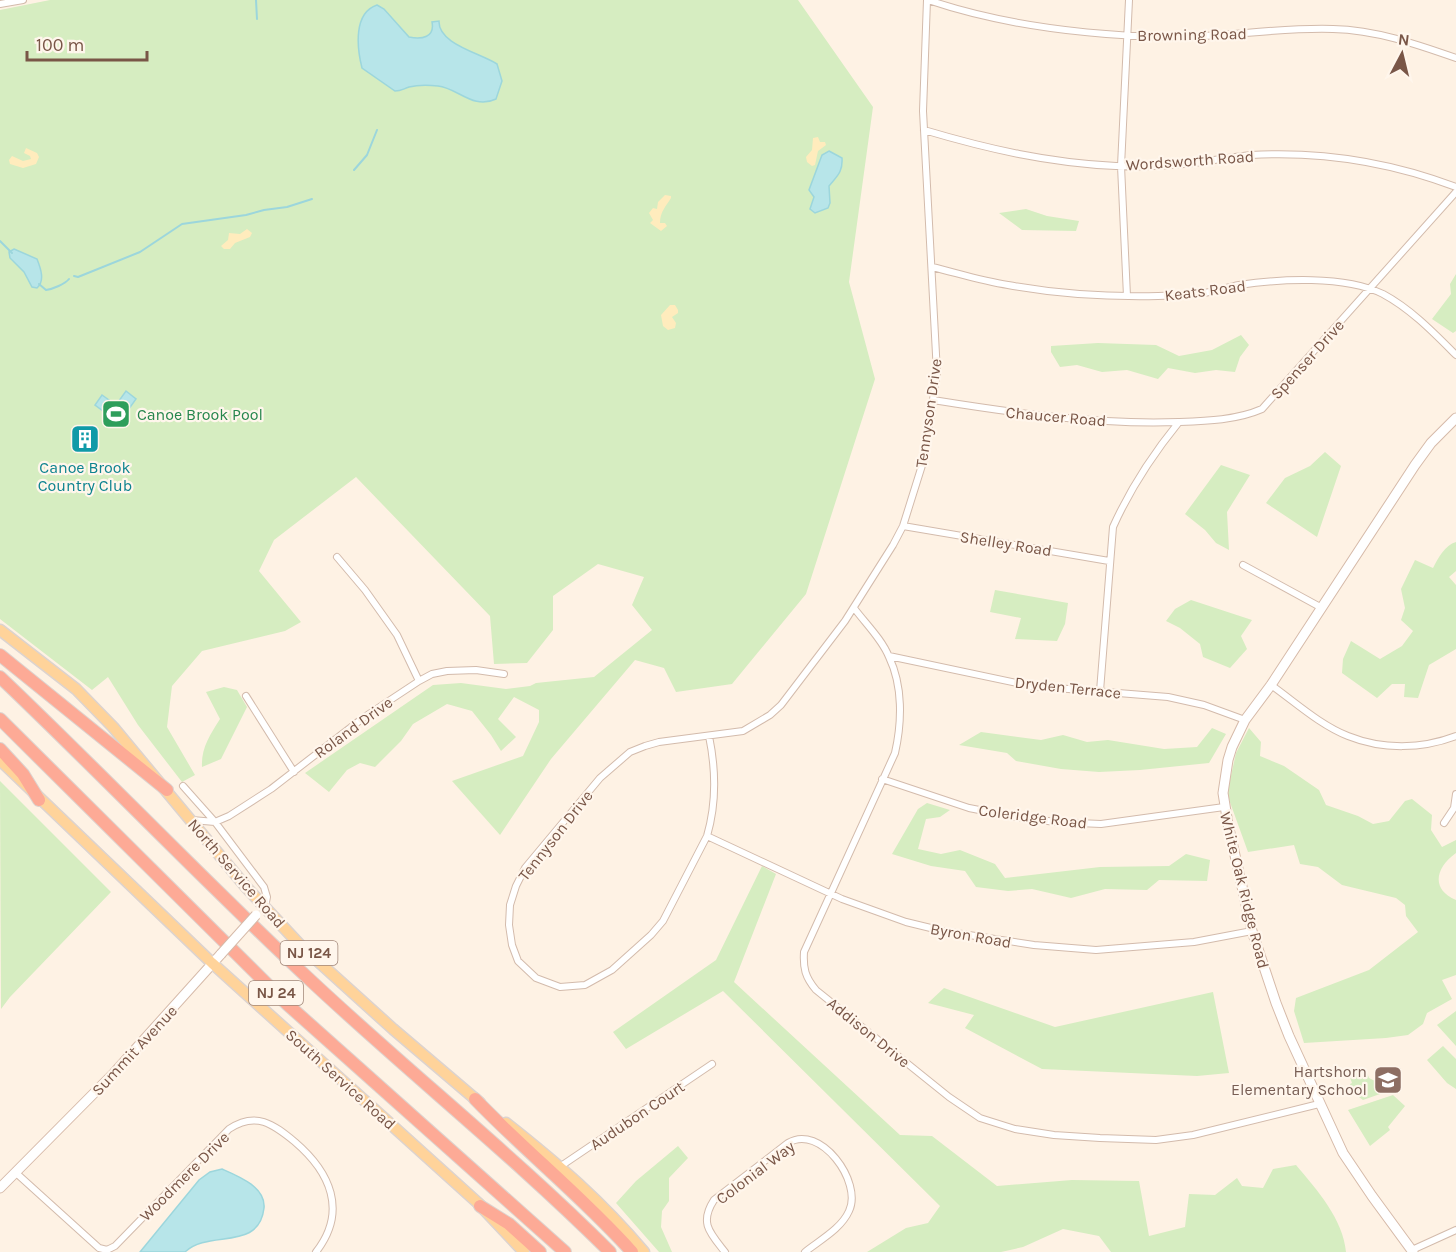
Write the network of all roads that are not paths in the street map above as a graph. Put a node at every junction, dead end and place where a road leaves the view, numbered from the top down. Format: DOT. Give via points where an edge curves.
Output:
graph roads {
  1 [pos="23,0"];
  2 [pos="928,0"];
  3 [pos="1129,0"];
  4 [pos="0,4"];
  5 [pos="1127,35"];
  6 [pos="1456,58"];
  7 [pos="924,130"];
  8 [pos="1121,166"];
  9 [pos="1456,187"];
  10 [pos="1456,192"];
  11 [pos="932,267"];
  12 [pos="1370,289"];
  13 [pos="1127,296"];
  14 [pos="1456,355"];
  15 [pos="933,400"];
  16 [pos="1456,418"];
  17 [pos="1179,422"];
  18 [pos="903,526"];
  19 [pos="337,557"];
  20 [pos="1109,561"];
  21 [pos="1243,564"];
  22 [pos="854,608"];
  23 [pos="1322,608"];
  24 [pos="0,630"];
  25 [pos="0,655"];
  26 [pos="889,656"];
  27 [pos="504,675"];
  28 [pos="0,677"];
  29 [pos="419,681"];
  30 [pos="1271,685"];
  31 [pos="1100,691"];
  32 [pos="246,696"];
  33 [pos="0,719"];
  34 [pos="1245,720"];
  35 [pos="709,736"];
  36 [pos="1456,736"];
  37 [pos="0,749"];
  38 [pos="0,760"];
  39 [pos="294,772"];
  40 [pos="882,778"];
  41 [pos="183,786"];
  42 [pos="167,790"];
  43 [pos="1456,794"];
  44 [pos="39,800"];
  45 [pos="1224,807"];
  46 [pos="190,819"];
  47 [pos="215,822"];
  48 [pos="1444,824"];
  49 [pos="707,836"];
  50 [pos="830,892"];
  51 [pos="260,911"];
  52 [pos="1252,931"];
  53 [pos="212,963"];
  54 [pos="712,1064"];
  55 [pos="476,1099"];
  56 [pos="1319,1104"];
  57 [pos="561,1167"];
  58 [pos="15,1172"];
  59 [pos="0,1188"];
  60 [pos="480,1206"];
  61 [pos="1456,1230"];
  62 [pos="1412,1251"];
  63 [pos="316,1252"];
  64 [pos="524,1252"];
  65 [pos="540,1252"];
  66 [pos="565,1252"];
  67 [pos="610,1252"];
  68 [pos="632,1252"];
  69 [pos="644,1252"];
  70 [pos="725,1252"];
  71 [pos="805,1252"];
  1 -- 4 [label="street"];
  2 -- 5 [label="street, Browning Road" via="1014,24"];
  2 -- 7 [label="street, Tennyson Drive"];
  3 -- 5 [label="street"];
  5 -- 6 [label="street, Browning Road" via="1166,37 1334,29 1397,38"];
  5 -- 8 [label="street"];
  7 -- 8 [label="street, Wordsworth Road" via="987,148 1051,160"];
  7 -- 11 [label="street, Tennyson Drive"];
  8 -- 9 [label="street, Wordsworth Road" via="1297,154 1390,166"];
  8 -- 13 [label="street"];
  10 -- 12 [label="street, Spenser Drive"];
  11 -- 13 [label="street, Keats Road" via="1007,285 1083,295"];
  11 -- 15 [label="street, Tennyson Drive" via="937,373"];
  12 -- 13 [label="street, Keats Road" via="1272,281 1204,293"];
  12 -- 14 [label="street, Keats Road" via="1407,309"];
  12 -- 17 [label="street, Spenser Drive" via="1262,409 1232,418"];
  15 -- 17 [label="street, Chaucer Road" via="1027,415"];
  15 -- 18 [label="street, Tennyson Drive" via="919,479"];
  16 -- 23 [label="street, White Oak Ridge Road" via="1421,457"];
  17 -- 20 [label="street" via="1124,504 1113,527"];
  18 -- 20 [label="street, Shelley Road"];
  18 -- 22 [label="street, Tennyson Drive"];
  19 -- 29 [label="street" via="397,635"];
  20 -- 31 [label="street"];
  21 -- 23 [label="street"];
  22 -- 26 [label="street, Addison Drive"];
  22 -- 35 [label="street, Tennyson Drive" via="771,715 743,731"];
  23 -- 30 [label="street, White Oak Ridge Road"];
  24 -- 42 [label="main road, North Service Road / NJ 124" via="76,689"];
  25 -- 42 [label="highway"];
  26 -- 31 [label="street, Dryden Terrace" via="1031,686"];
  26 -- 40 [label="street, Addison Drive" via="900,707 900,731 895,753"];
  27 -- 29 [label="street, Roland Drive" via="476,670 447,671"];
  28 -- 67 [label="highway, NJ 24" via="300,970"];
  29 -- 39 [label="street, Roland Drive" via="363,718"];
  30 -- 34 [label="street, White Oak Ridge Road"];
  30 -- 36 [label="street" via="1348,736 1412,747"];
  31 -- 34 [label="street, Dryden Terrace" via="1186,700"];
  32 -- 39 [label="street"];
  33 -- 66 [label="highway, NJ 24" via="287,1004"];
  34 -- 45 [label="street, White Oak Ridge Road" via="1228,760"];
  35 -- 49 [label="street, Tennyson Drive" via="715,791"];
  35 -- 49 [label="street, Tennyson Drive" via="645,746 630,752 600,778 525,868 516,885 509,925 519,961 536,978 560,987 585,985 612,970 663,921"];
  37 -- 44 [label="highway" via="23,774"];
  38 -- 44 [label="main road, South Service Road"];
  39 -- 47 [label="street, Roland Drive"];
  40 -- 45 [label="street, Coleridge Road" via="969,808 1056,822 1101,824"];
  40 -- 50 [label="street, Addison Drive"];
  41 -- 47 [label="street"];
  42 -- 46 [label="main road, North Service Road / NJ 124"];
  43 -- 48 [label="street" via="1454,808"];
  44 -- 53 [label="main road, South Service Road"];
  45 -- 52 [label="street, White Oak Ridge Road"];
  46 -- 47 [label="street"];
  46 -- 51 [label="main road, North Service Road / NJ 124"];
  47 -- 51 [label="street" via="264,887 267,897"];
  49 -- 50 [label="street, Byron Road"];
  50 -- 52 [label="street, Byron Road" via="906,922 1034,945 1095,950 1131,948"];
  50 -- 56 [label="street, Addison Drive" via="804,952 808,981 980,1118 1054,1135 1156,1140 1193,1136"];
  51 -- 53 [label="street, Summit Avenue, bridge"];
  51 -- 55 [label="main road, North Service Road / NJ 124"];
  52 -- 56 [label="street, White Oak Ridge Road" via="1276,1004"];
  53 -- 58 [label="street, Summit Avenue" via="114,1073"];
  53 -- 60 [label="main road, South Service Road"];
  54 -- 57 [label="street, Audubon Court"];
  55 -- 57 [label="main road, North Service Road / NJ 124"];
  55 -- 68 [label="highway" via="504,1130 602,1218"];
  56 -- 62 [label="street, White Oak Ridge Road" via="1358,1177"];
  57 -- 69 [label="main road, North Service Road / NJ 124"];
  58 -- 59 [label="street, Summit Avenue"];
  58 -- 63 [label="street, Woodmere Drive" via="99,1248 107,1250 116,1246 229,1130 243,1122 259,1121 274,1126 310,1155 327,1180 331,1216"];
  60 -- 64 [label="main road, South Service Road"];
  60 -- 65 [label="highway" via="509,1224"];
  61 -- 62 [label="street"];
  70 -- 71 [label="street, Colonial Way" via="707,1222 714,1200 788,1143 803,1139 818,1143 835,1158 853,1194 844,1219"];
}
